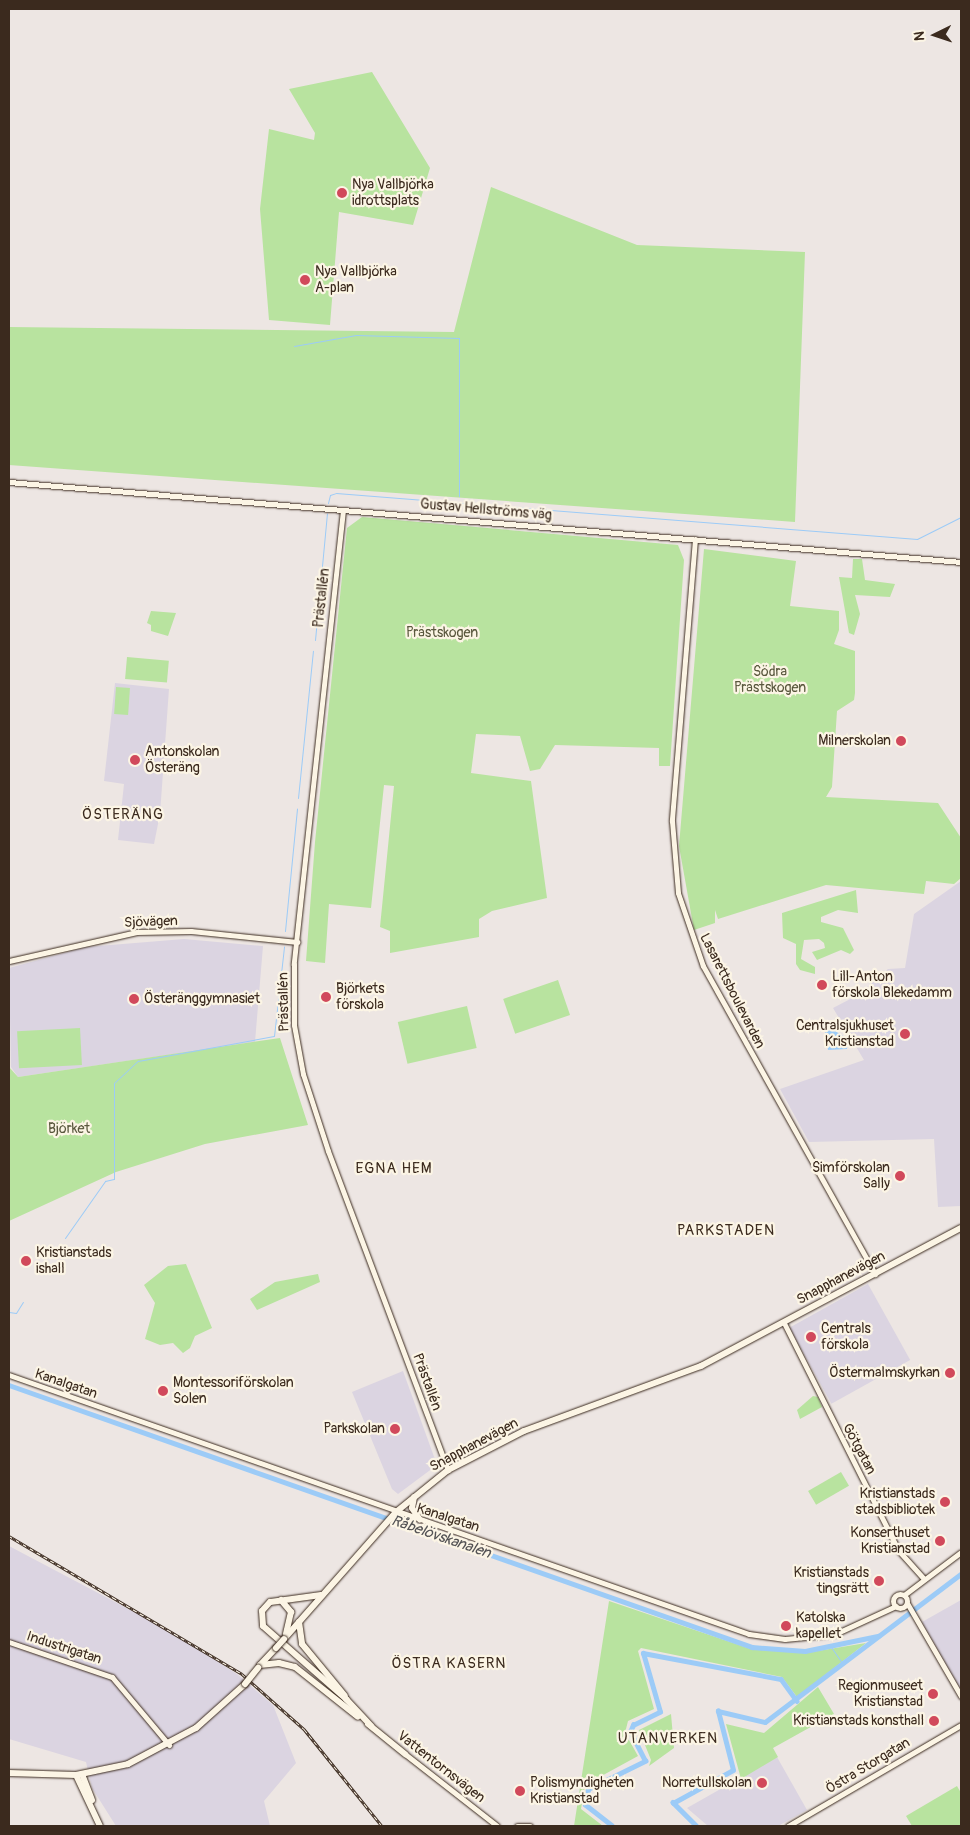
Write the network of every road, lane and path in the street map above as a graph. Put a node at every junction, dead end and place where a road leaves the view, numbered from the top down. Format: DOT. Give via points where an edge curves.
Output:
graph roads {
  1 [pos="9,482"];
  2 [pos="343,510"];
  3 [pos="695,539"];
  4 [pos="961,562"];
  5 [pos="297,942"];
  6 [pos="9,961"];
  7 [pos="959,1230"];
  8 [pos="875,1274"];
  9 [pos="784,1323"];
  10 [pos="9,1375"];
  11 [pos="448,1470"];
  12 [pos="415,1494"];
  13 [pos="396,1512"];
  14 [pos="420,1520"];
  15 [pos="961,1552"];
  16 [pos="924,1579"];
  17 [pos="322,1595"];
  18 [pos="281,1600"];
  19 [pos="903,1604"];
  20 [pos="300,1621"];
  21 [pos="284,1639"];
  22 [pos="9,1642"];
  23 [pos="259,1667"];
  24 [pos="961,1696"];
  25 [pos="343,1701"];
  26 [pos="961,1724"];
  27 [pos="169,1745"];
  28 [pos="405,1754"];
  29 [pos="9,1774"];
  30 [pos="79,1774"];
  31 [pos="102,1826"];
  32 [pos="497,1826"];
  33 [pos="517,1826"];
  34 [pos="530,1826"];
  35 [pos="788,1826"];
  1 -- 2 [label="street, Gustav Hellströms väg"];
  2 -- 3 [label="street, Gustav Hellströms väg"];
  2 -- 5 [label="street, Prästallén"];
  3 -- 4 [label="street, Gustav Hellströms väg"];
  3 -- 8 [label="street, Lasarettsboulevarden" via="672,821 678,893 703,966"];
  5 -- 6 [label="street, Sjövägen" via="191,932 137,932"];
  5 -- 11 [label="street, Prästallén" via="294,1025 303,1074 329,1156"];
  7 -- 8 [label="main road, Snapphanevägen"];
  8 -- 9 [label="main road, Snapphanevägen"];
  9 -- 11 [label="main road, Snapphanevägen" via="667,1382 532,1428"];
  9 -- 16 [label="street, Götgatan" via="898,1550"];
  10 -- 13 [label="street, Kanalgatan"];
  11 -- 12 [label="main road, Snapphanevägen"];
  12 -- 13 [label="main road, Snapphanevägen"];
  12 -- 14 [label="main road" via="412,1508"];
  13 -- 14 [label="street, Kanalgatan"];
  13 -- 17 [label="main road, Snapphanevägen"];
  14 -- 19 [label="street, Kanalgatan" via="766,1637 835,1634"];
  15 -- 16 [label="street"];
  16 -- 19 [label="street" via="912,1588"];
  17 -- 18 [label="main road"];
  17 -- 20 [label="main road, Snapphanevägen"];
  18 -- 21 [label="main road" via="291,1615"];
  18 -- 25 [label="main road, Vattentornsvägen" via="270,1602 263,1609 264,1628 329,1684"];
  19 -- 24 [label="street"];
  20 -- 21 [label="main road, Snapphanevägen"];
  20 -- 25 [label="main road" via="302,1644"];
  21 -- 23 [label="main road, Snapphanevägen, bridge"];
  22 -- 27 [label="street, Industrigatan" via="112,1677"];
  23 -- 25 [label="main road" via="279,1663 294,1667"];
  23 -- 27 [label="main road, Snapphanevägen, bridge" via="214,1714"];
  25 -- 28 [label="main road, Vattentornsvägen"];
  26 -- 35 [label="street, Östra Storgatan"];
  27 -- 30 [label="main road, Snapphanevägen" via="128,1764"];
  28 -- 32 [label="street, Vattentornsvägen"];
  29 -- 30 [label="main road, Snapphanevägen"];
  30 -- 31 [label="main road"];
  33 -- 34 [label="street"];
}
